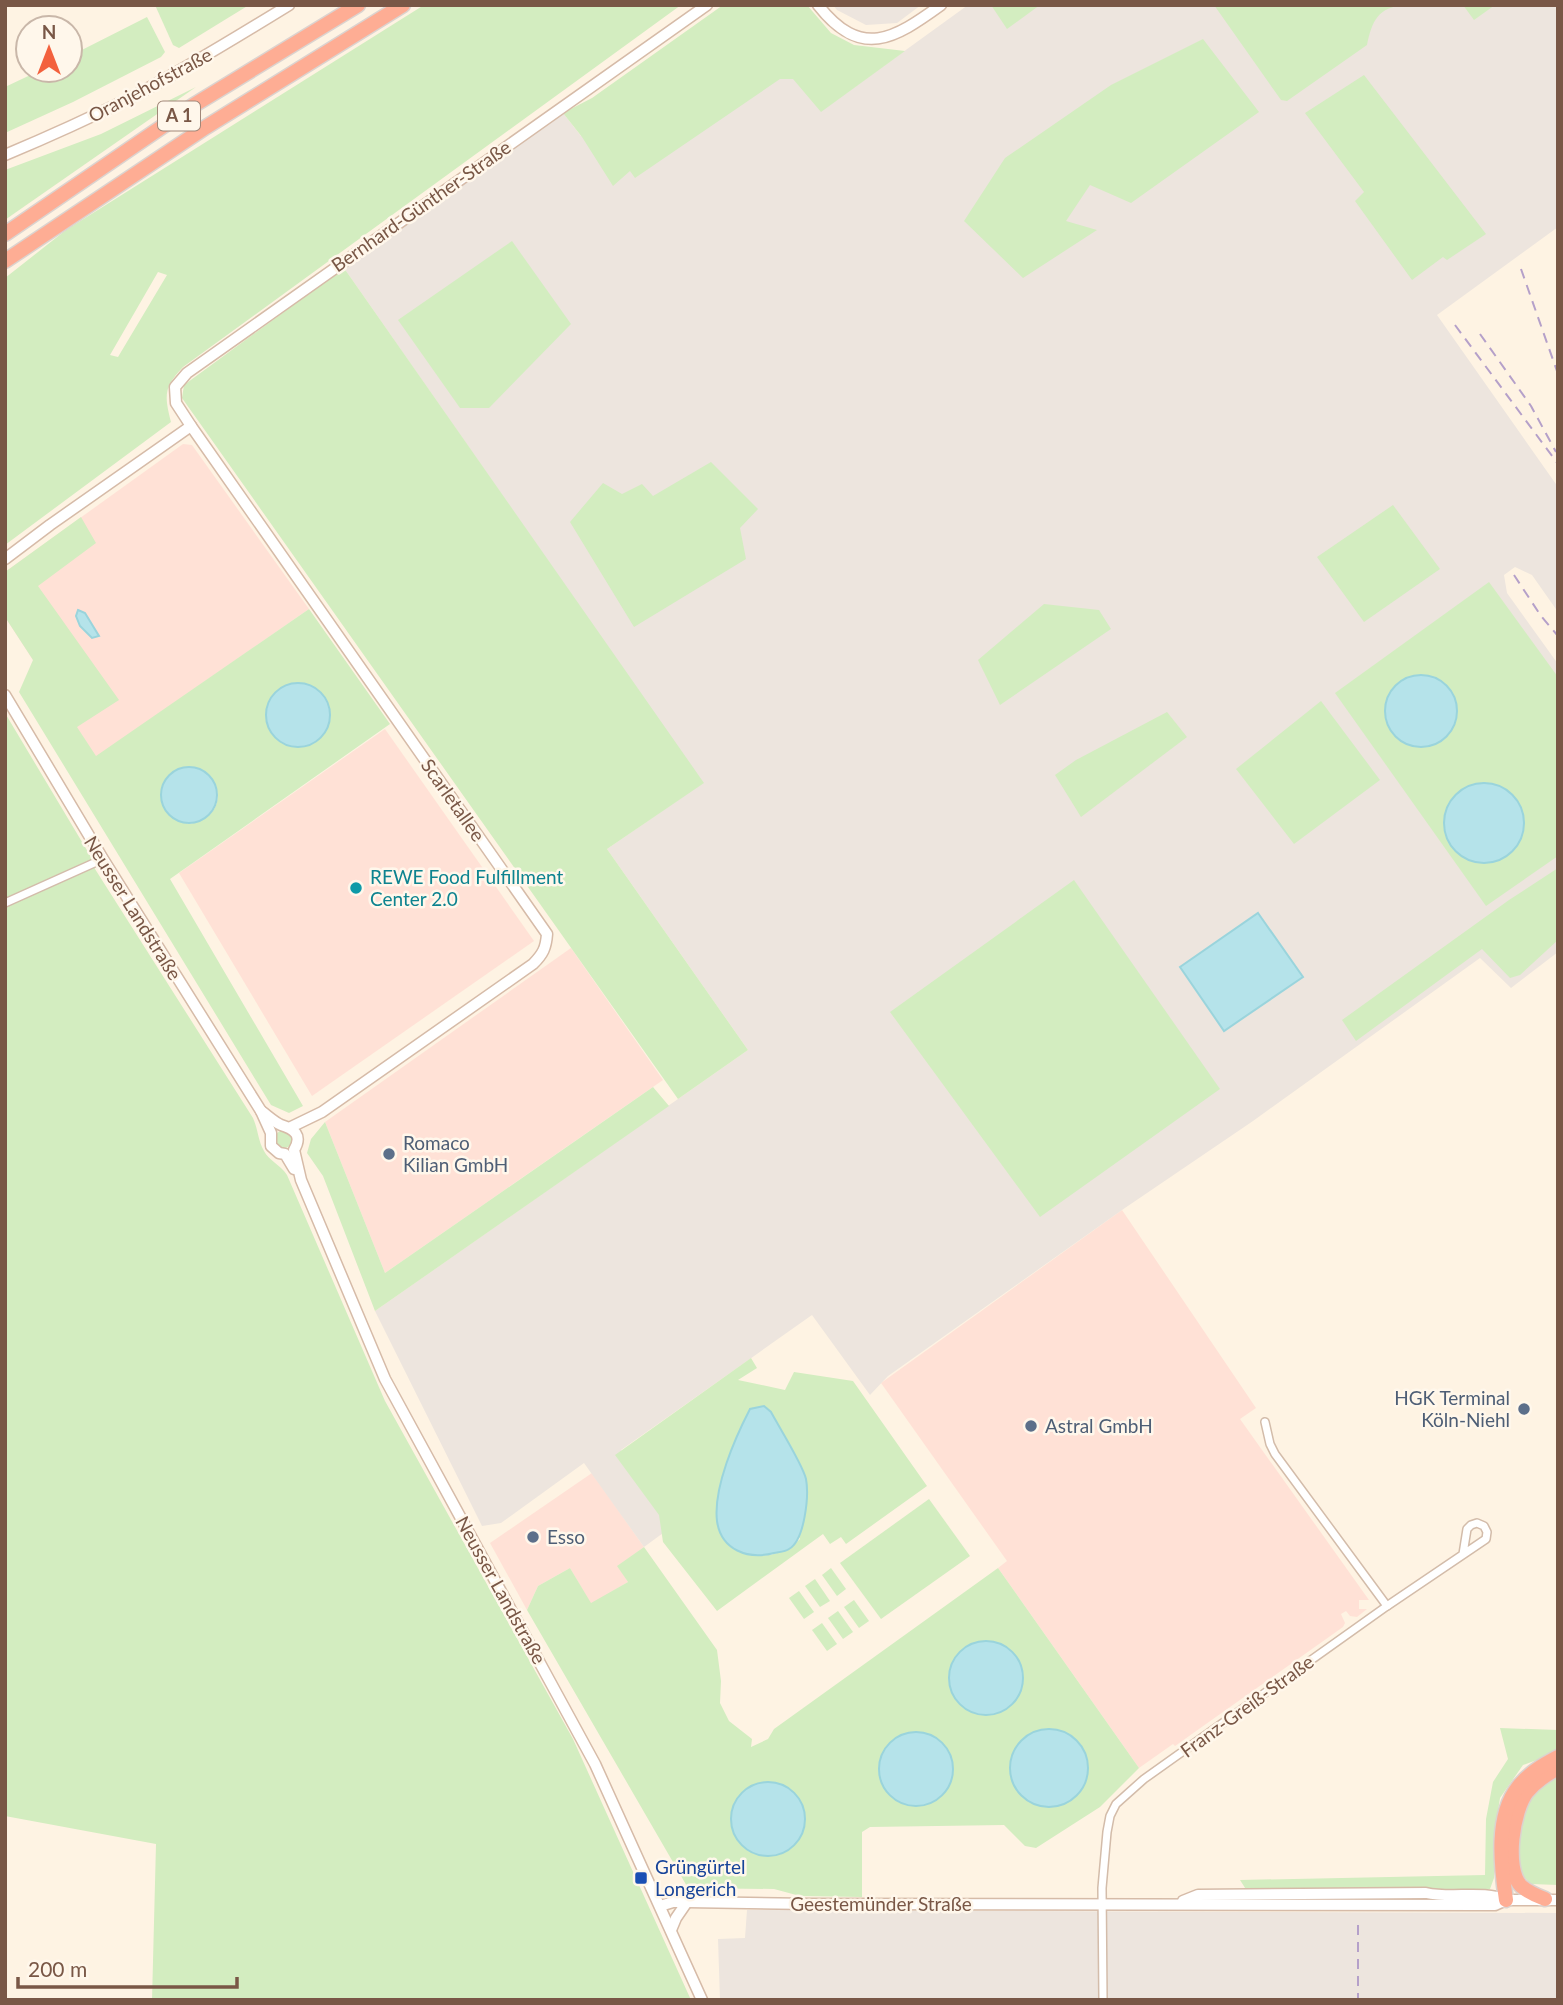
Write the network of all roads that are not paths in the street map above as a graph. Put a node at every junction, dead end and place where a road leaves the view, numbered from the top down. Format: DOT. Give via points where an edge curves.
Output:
graph roads {
  1 [pos="289,5"];
  2 [pos="359,5"];
  3 [pos="403,5"];
  4 [pos="707,5"];
  5 [pos="818,5"];
  6 [pos="941,5"];
  7 [pos="5,155"];
  8 [pos="5,234"];
  9 [pos="5,261"];
  10 [pos="191,426"];
  11 [pos="5,559"];
  12 [pos="5,686"];
  13 [pos="8,699"];
  14 [pos="103,859"];
  15 [pos="5,904"];
  16 [pos="261,1111"];
  17 [pos="290,1129"];
  18 [pos="271,1133"];
  19 [pos="289,1152"];
  20 [pos="1265,1422"];
  21 [pos="1463,1555"];
  22 [pos="1387,1606"];
  23 [pos="1558,1757"];
  24 [pos="1558,1768"];
  25 [pos="1513,1870"];
  26 [pos="653,1890"];
  27 [pos="1506,1900"];
  28 [pos="1552,1900"];
  29 [pos="687,1902"];
  30 [pos="1103,1903"];
  31 [pos="660,1906"];
  32 [pos="671,1930"];
  33 [pos="702,2000"];
  34 [pos="1103,2000"];
  1 -- 7 [label="street, Oranjehofstraße" via="131,97"];
  2 -- 8 [label="highway, A 1" via="194,106"];
  3 -- 9 [label="highway, A 1" via="238,106"];
  4 -- 10 [label="street, Bernhard-Günther-Straße" via="187,373 175,387 174,396"];
  5 -- 6 [label="street" via="831,22 851,34 873,39 892,37"];
  10 -- 11 [label="street"];
  10 -- 17 [label="street, Scarletallee" via="547,934 547,946 533,964 322,1112"];
  12 -- 13 [label="street, Neusser Landstraße"];
  13 -- 14 [label="street, Neusser Landstraße"];
  14 -- 15 [label="street"];
  14 -- 16 [label="street, Neusser Landstraße"];
  16 -- 17 [label="street, Neusser Landstraße"];
  16 -- 18 [label="street, Neusser Landstraße"];
  17 -- 18 [label="street"];
  17 -- 19 [label="street" via="298,1142"];
  18 -- 19 [label="street, Neusser Landstraße" via="271,1146 279,1153"];
  19 -- 26 [label="street, Neusser Landstraße" via="385,1378 565,1705"];
  20 -- 22 [label="street" via="1275,1454"];
  21 -- 22 [label="street, Franz-Greiß-Straße"];
  22 -- 30 [label="street, Franz-Greiß-Straße" via="1126,1794 1110,1816"];
  23 -- 27 [label="highway" via="1526,1778 1507,1808 1502,1873"];
  24 -- 25 [label="highway" via="1526,1793 1517,1811"];
  25 -- 27 [label="highway"];
  25 -- 28 [label="highway" via="1520,1884"];
  26 -- 29 [label="street"];
  26 -- 31 [label="street, Neusser Landstraße"];
  27 -- 28 [label="street, Geestemünder Straße"];
  27 -- 30 [label="street, Geestemünder Straße" via="1495,1905"];
  29 -- 30 [label="street, Geestemünder Straße"];
  29 -- 31 [label="street, Geestemünder Straße"];
  29 -- 32 [label="street"];
  30 -- 34 [label="street"];
  31 -- 32 [label="street, Neusser Landstraße"];
  32 -- 33 [label="street, Neusser Landstraße"];
}
